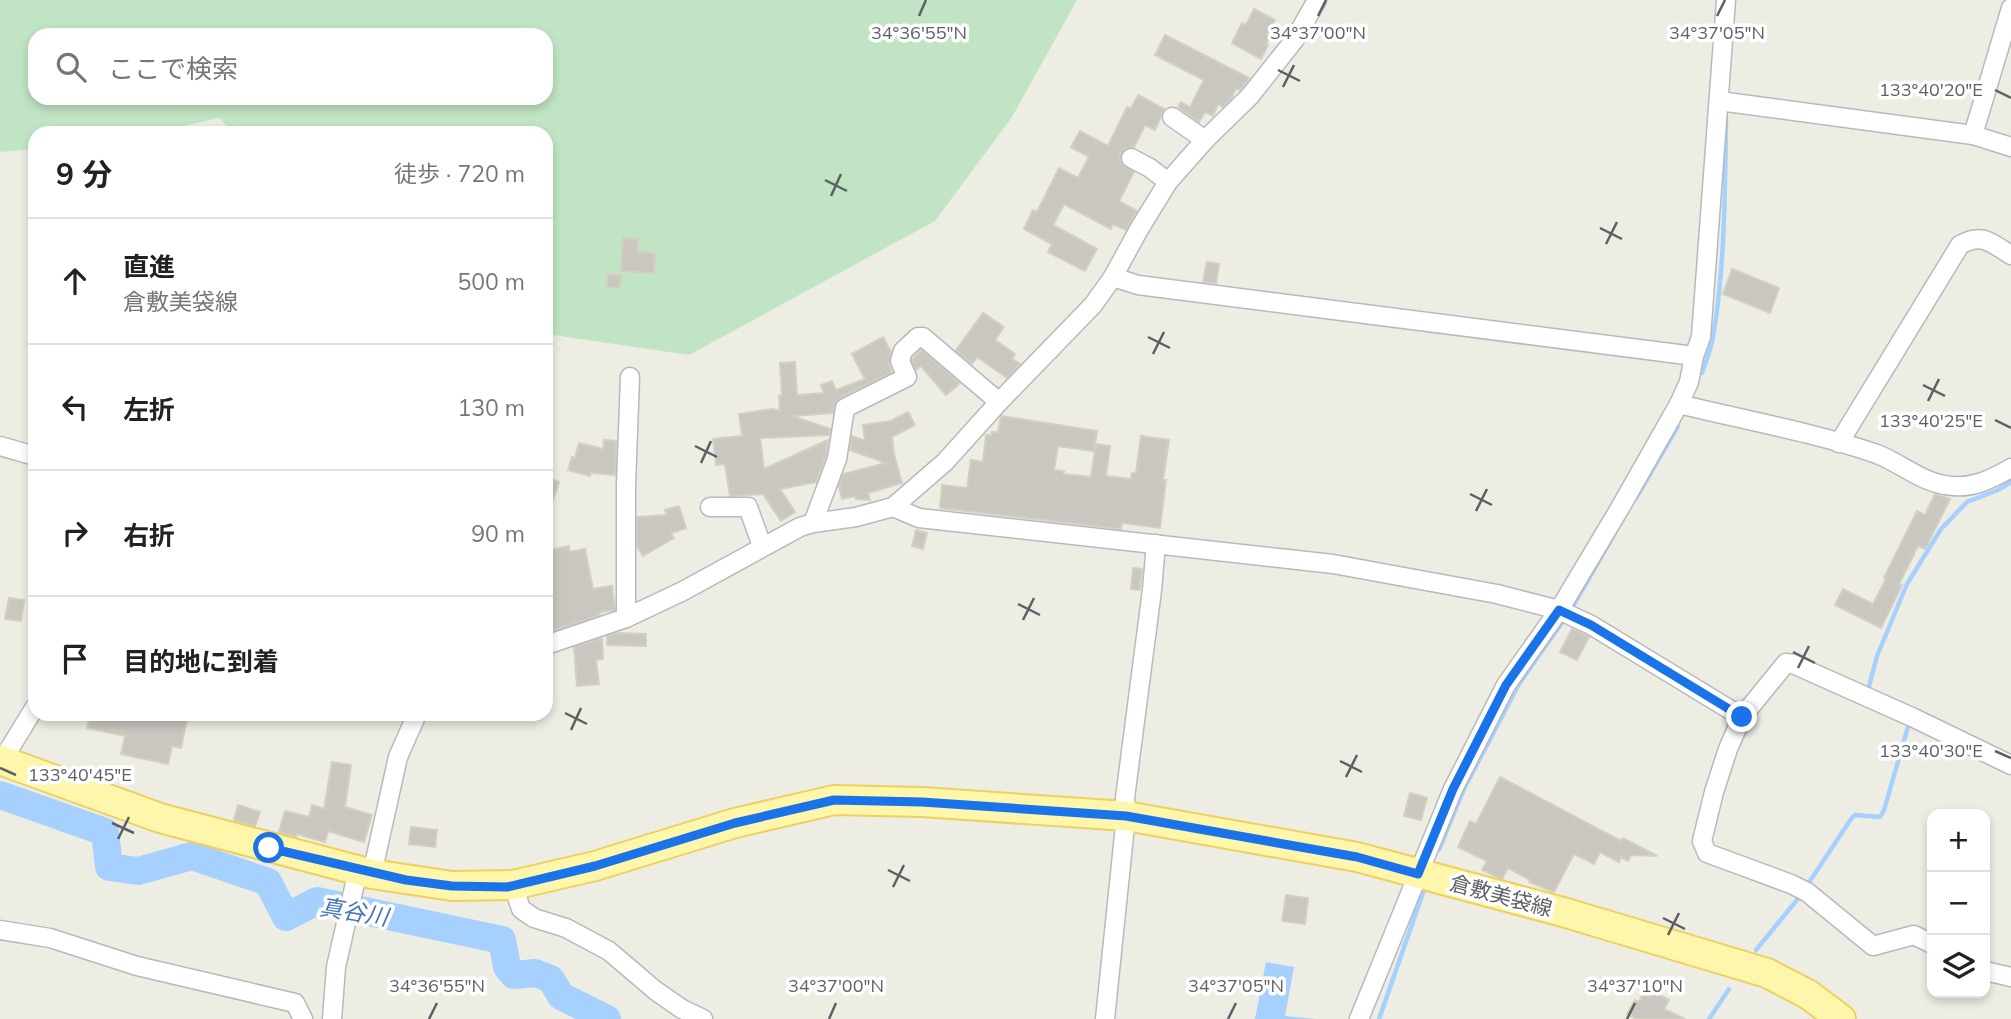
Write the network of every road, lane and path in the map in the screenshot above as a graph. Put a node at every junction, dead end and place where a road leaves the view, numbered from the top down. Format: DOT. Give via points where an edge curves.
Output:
graph roads {
  1 [pos="1726,0"];
  2 [pos="1313,2"];
  3 [pos="2011,8"];
  4 [pos="1724,102"];
  5 [pos="1172,117"];
  6 [pos="1973,135"];
  7 [pos="1205,140"];
  8 [pos="2011,147"];
  9 [pos="1131,158"];
  10 [pos="1168,181"];
  11 [pos="2011,255"];
  12 [pos="1113,277"];
  13 [pos="1694,356"];
  14 [pos="630,377"];
  15 [pos="999,401"];
  16 [pos="1679,404"];
  17 [pos="1839,443"];
  18 [pos="0,446"];
  19 [pos="28,454"];
  20 [pos="2011,468"];
  21 [pos="710,507"];
  22 [pos="893,507"];
  23 [pos="813,523"];
  24 [pos="1156,544"];
  25 [pos="762,546"];
  26 [pos="1565,613"];
  27 [pos="626,618"];
  28 [pos="553,643"];
  29 [pos="1742,717"];
  30 [pos="28,718"];
  31 [pos="415,721"];
  32 [pos="1,761"];
  33 [pos="2011,765"];
  34 [pos="1126,816"];
  35 [pos="1418,874"];
  36 [pos="362,878"];
  37 [pos="513,886"];
  38 [pos="0,930"];
  39 [pos="1927,942"];
  40 [pos="1990,972"];
  41 [pos="2011,977"];
  42 [pos="303,1019"];
  43 [pos="332,1019"];
  44 [pos="703,1019"];
  45 [pos="1105,1019"];
  46 [pos="1359,1019"];
  47 [pos="1841,1019"];
  1 -- 4 [label="street"];
  2 -- 7 [label="street" via="1295,40"];
  3 -- 6 [label="street"];
  4 -- 6 [label="street"];
  4 -- 13 [label="street" via="1701,337"];
  5 -- 7 [label="street"];
  6 -- 8 [label="street"];
  7 -- 10 [label="street"];
  9 -- 10 [label="street"];
  10 -- 12 [label="street"];
  11 -- 17 [label="street" via="1983,239 1970,239 1960,246"];
  12 -- 13 [label="street" via="1138,285"];
  12 -- 15 [label="street" via="1093,305"];
  13 -- 16 [label="street"];
  14 -- 27 [label="street"];
  15 -- 22 [label="street" via="945,462"];
  15 -- 23 [label="street" via="919,337 903,351 900,361 907,377 845,408 837,459"];
  16 -- 17 [label="street"];
  16 -- 26 [label="street"];
  17 -- 20 [label="street" via="1880,455 1944,485 1966,487"];
  18 -- 19 [label="street"];
  21 -- 25 [label="street" via="748,507"];
  22 -- 23 [label="street"];
  22 -- 24 [label="street" via="919,519"];
  23 -- 25 [label="street"];
  24 -- 26 [label="street" via="1333,564 1497,594"];
  24 -- 34 [label="street"];
  25 -- 27 [label="street"];
  26 -- 29 [label="street"];
  26 -- 35 [label="street" via="1506,685 1453,789"];
  27 -- 28 [label="street"];
  29 -- 33 [label="street" via="1786,663 1793,664"];
  29 -- 39 [label="street" via="1714,792 1702,841 1707,853 1804,890 1873,946 1914,935"];
  30 -- 32 [label="street"];
  31 -- 36 [label="street" via="398,757"];
  32 -- 36 [label="main road, 倉敷美袋線" via="160,818"];
  34 -- 35 [label="main road, 倉敷美袋線" via="1357,857"];
  34 -- 37 [label="main road, 倉敷美袋線" via="834,800"];
  34 -- 45 [label="street"];
  35 -- 46 [label="street"];
  35 -- 47 [label="main road, 倉敷美袋線" via="1767,974 1809,995"];
  36 -- 37 [label="main road, 倉敷美袋線"];
  36 -- 43 [label="street" via="338,960"];
  37 -- 44 [label="street" via="521,909 608,951 656,991"];
  38 -- 42 [label="street" via="50,938 137,965 295,1003"];
  40 -- 41 [label="street"];
}
